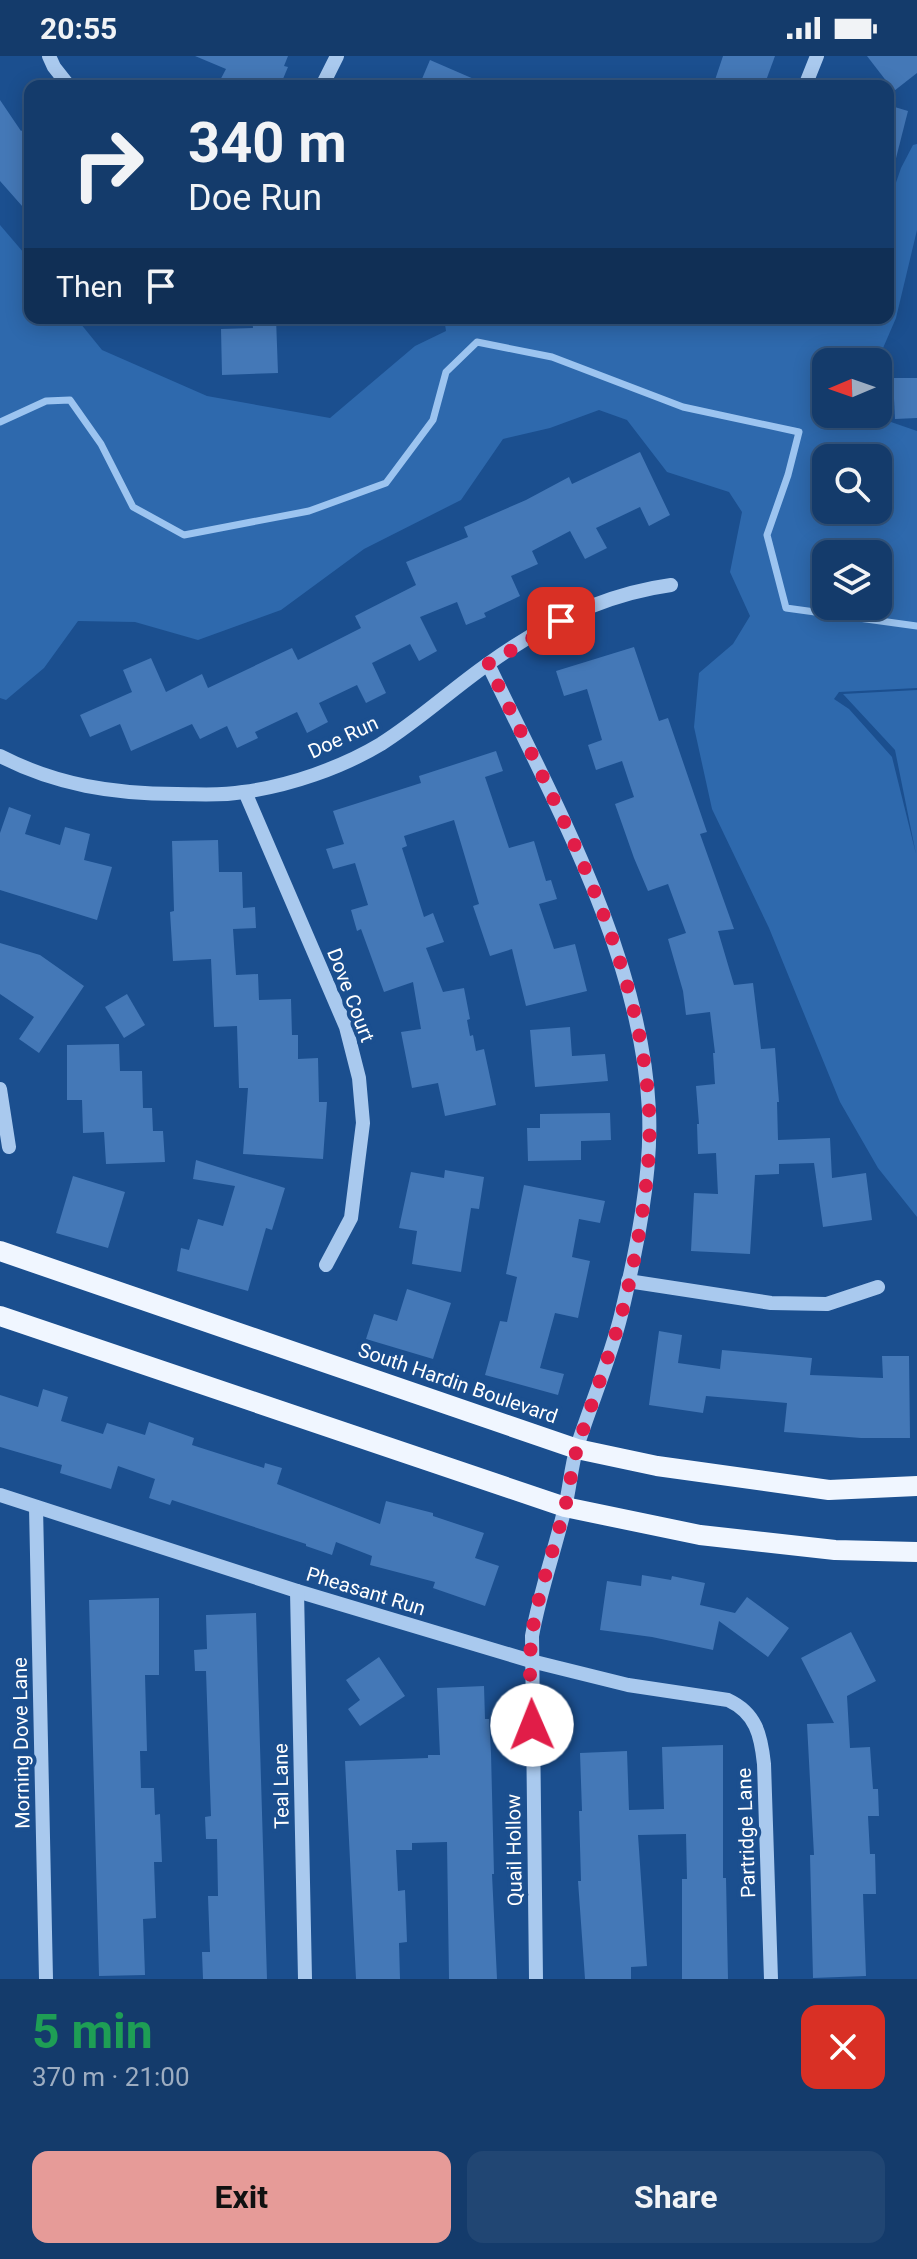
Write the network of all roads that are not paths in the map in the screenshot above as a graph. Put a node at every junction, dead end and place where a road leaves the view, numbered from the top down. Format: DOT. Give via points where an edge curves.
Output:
graph roads {
  1 [pos="49,56"];
  2 [pos="337,56"];
  3 [pos="817,56"];
  4 [pos="64,80"];
  5 [pos="325,80"];
  6 [pos="807,80"];
  7 [pos="671,585"];
  8 [pos="488,664"];
  9 [pos="0,756"];
  10 [pos="245,792"];
  11 [pos="0,1089"];
  12 [pos="9,1147"];
  13 [pos="0,1251"];
  14 [pos="326,1265"];
  15 [pos="628,1281"];
  16 [pos="878,1287"];
  17 [pos="0,1316"];
  18 [pos="577,1449"];
  19 [pos="917,1486"];
  20 [pos="0,1495"];
  21 [pos="36,1507"];
  22 [pos="565,1507"];
  23 [pos="917,1552"];
  24 [pos="297,1591"];
  25 [pos="531,1661"];
  26 [pos="728,1700"];
  27 [pos="46,1979"];
  28 [pos="305,1979"];
  29 [pos="536,1979"];
  30 [pos="771,1979"];
  1 -- 4 [label="street"];
  2 -- 5 [label="street"];
  3 -- 6 [label="street"];
  7 -- 8 [label="street, Doe Run" via="621,594 582,609"];
  8 -- 10 [label="street, Doe Run" via="378,745 314,773"];
  8 -- 15 [label="street, Quail Hollow" via="581,860 635,1013 649,1148"];
  9 -- 10 [label="street, Doe Run" via="50,777 106,791"];
  10 -- 14 [label="street, Dove Court" via="346,1027 359,1078 363,1123 351,1218"];
  11 -- 12 [label="street"];
  13 -- 18 [label="main road, South Hardin Boulevard"];
  15 -- 16 [label="street" via="771,1303 827,1304"];
  15 -- 18 [label="street, Quail Hollow"];
  17 -- 22 [label="main road"];
  18 -- 19 [label="main road, South Hardin Boulevard" via="829,1490"];
  18 -- 22 [label="street, Quail Hollow"];
  20 -- 21 [label="street, Pheasant Run"];
  21 -- 24 [label="street, Pheasant Run"];
  21 -- 27 [label="street, Morning Dove Lane"];
  22 -- 23 [label="main road" via="700,1535 835,1550"];
  22 -- 25 [label="street, Quail Hollow" via="538,1598"];
  24 -- 25 [label="street, Pheasant Run"];
  24 -- 28 [label="street, Teal Lane"];
  25 -- 26 [label="street, Pheasant Run" via="628,1685"];
  25 -- 29 [label="street, Quail Hollow"];
  26 -- 30 [label="street, Partridge Lane" via="743,1707 761,1738"];
}
